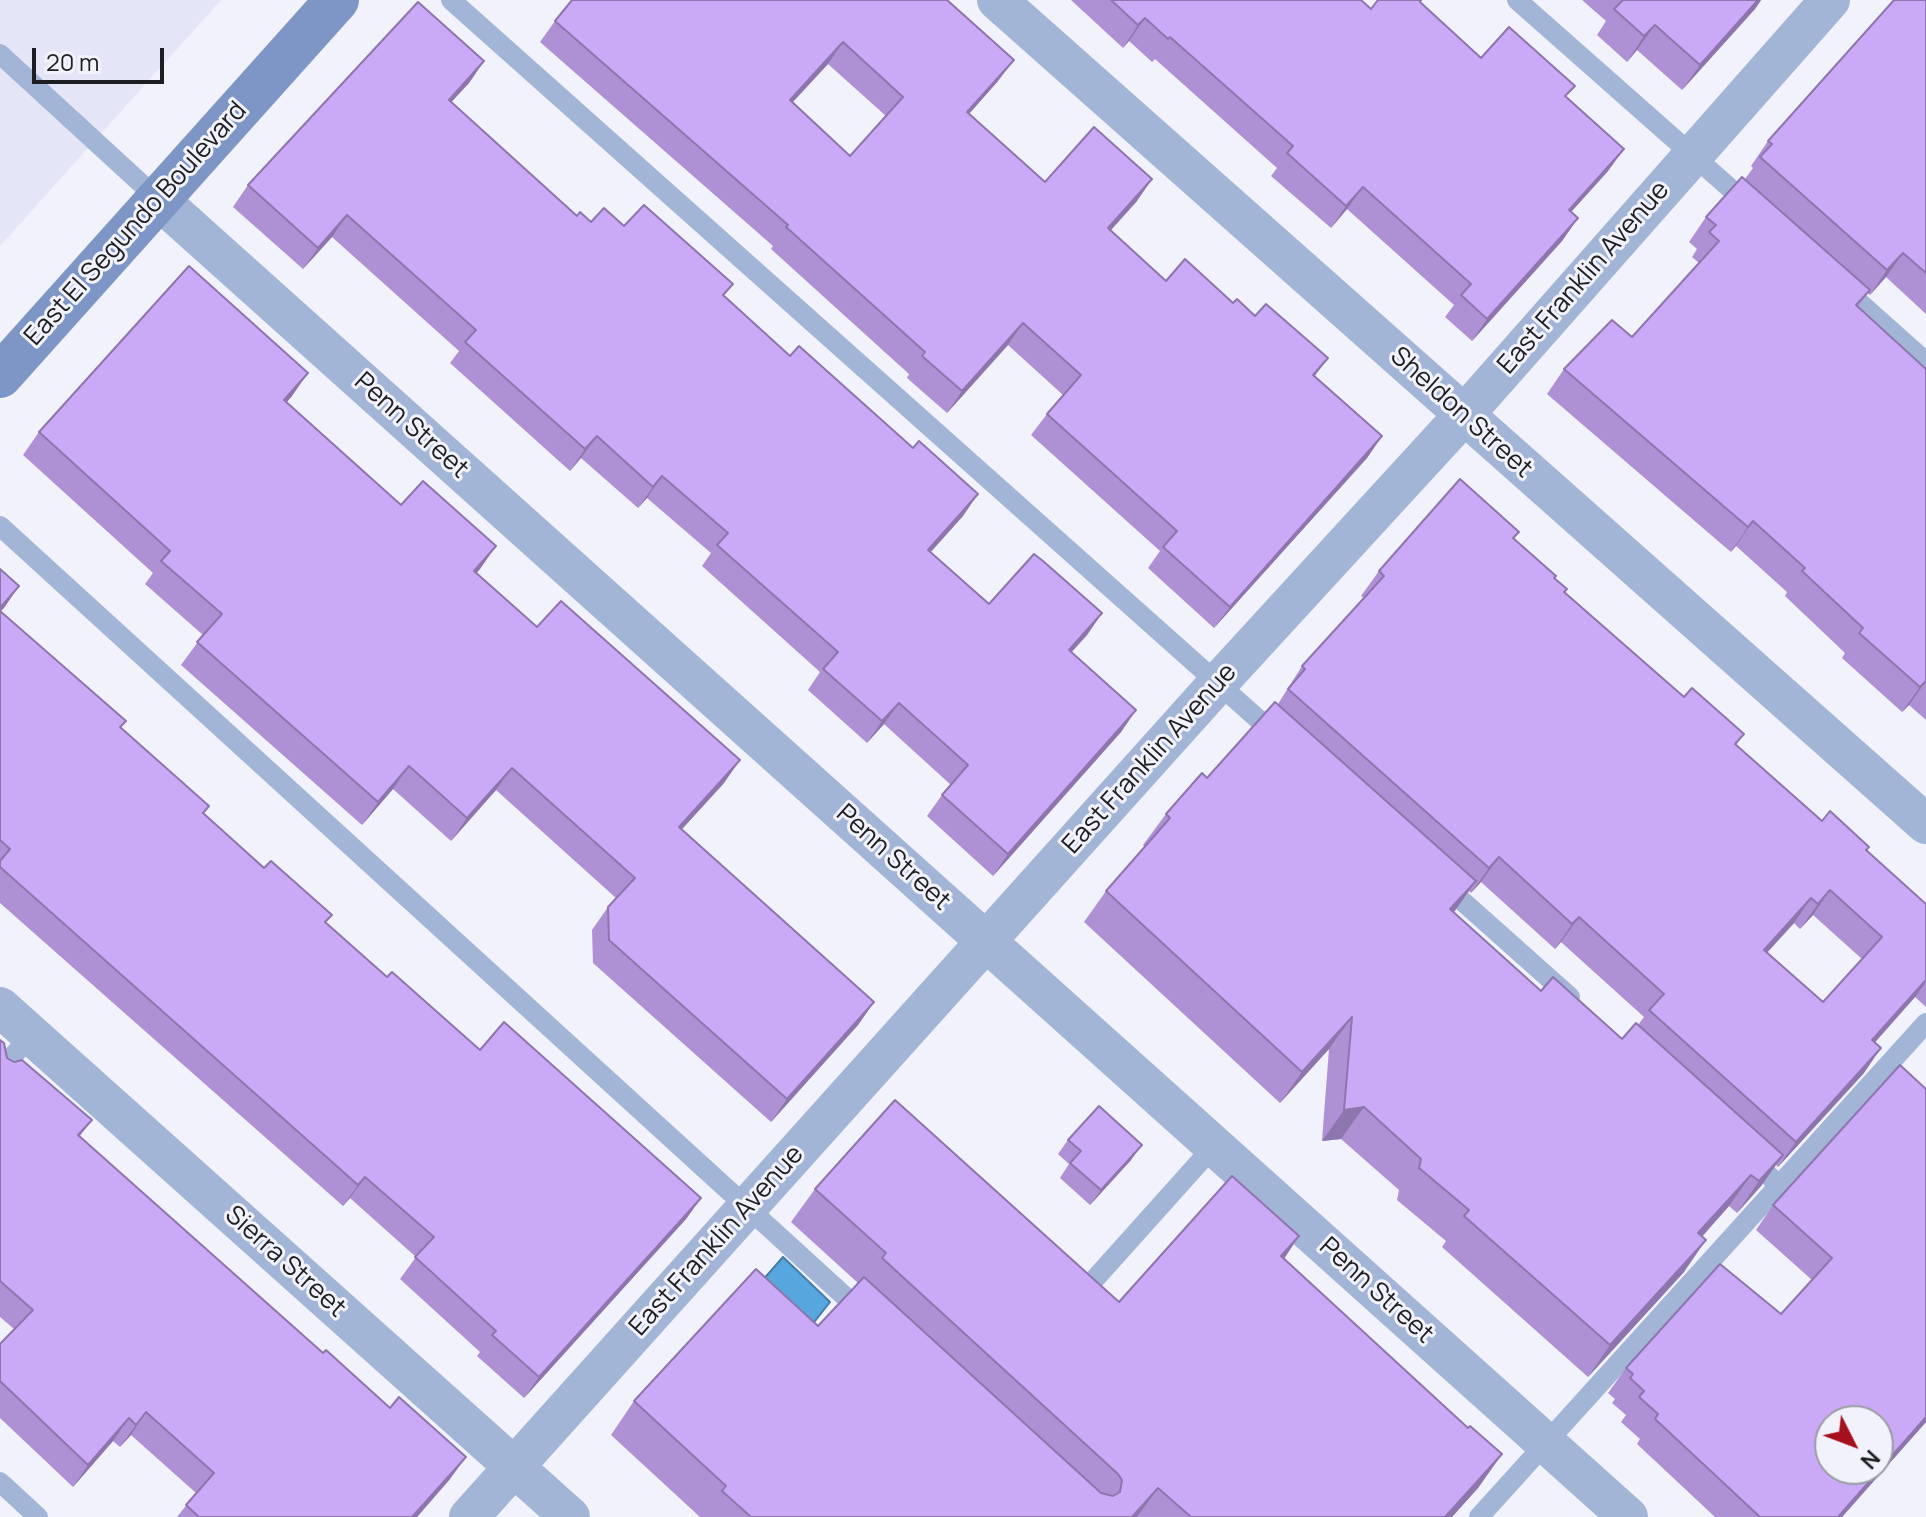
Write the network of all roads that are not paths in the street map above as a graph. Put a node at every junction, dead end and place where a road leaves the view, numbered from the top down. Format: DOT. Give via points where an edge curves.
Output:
graph roads {
  1 [pos="337,0"];
  2 [pos="451,0"];
  3 [pos="997,0"];
  4 [pos="1517,0"];
  5 [pos="1830,0"];
  6 [pos="475,7"];
  7 [pos="0,54"];
  8 [pos="1692,154"];
  9 [pos="158,199"];
  10 [pos="1762,216"];
  11 [pos="1821,268"];
  12 [pos="1926,362"];
  13 [pos="0,376"];
  14 [pos="1463,416"];
  15 [pos="0,526"];
  16 [pos="1218,683"];
  17 [pos="1289,746"];
  18 [pos="1926,824"];
  19 [pos="1421,864"];
  20 [pos="986,941"];
  21 [pos="0,1007"];
  22 [pos="1587,1013"];
  23 [pos="1926,1023"];
  24 [pos="31,1035"];
  25 [pos="0,1071"];
  26 [pos="1731,1141"];
  27 [pos="1214,1146"];
  28 [pos="1778,1184"];
  29 [pos="747,1207"];
  30 [pos="1093,1281"];
  31 [pos="876,1325"];
  32 [pos="1545,1443"];
  33 [pos="514,1467"];
  34 [pos="0,1482"];
  35 [pos="38,1517"];
  36 [pos="469,1517"];
  37 [pos="570,1517"];
  38 [pos="1479,1517"];
  39 [pos="1628,1517"];
  1 -- 9 [label="main road, East El Segundo Boulevard"];
  2 -- 6 [label="lane"];
  3 -- 14 [label="street, Sheldon Street"];
  4 -- 8 [label="lane"];
  5 -- 8 [label="street, East Franklin Avenue"];
  6 -- 16 [label="lane"];
  7 -- 9 [label="lane"];
  8 -- 10 [label="lane"];
  8 -- 14 [label="street, East Franklin Avenue"];
  9 -- 13 [label="main road, East El Segundo Boulevard"];
  9 -- 20 [label="street, Penn Street"];
  11 -- 12 [label="lane"];
  14 -- 16 [label="street, East Franklin Avenue"];
  14 -- 18 [label="street, Sheldon Street"];
  15 -- 29 [label="lane"];
  16 -- 17 [label="lane"];
  16 -- 20 [label="street, East Franklin Avenue"];
  19 -- 22 [label="lane"];
  20 -- 27 [label="street, Penn Street"];
  20 -- 29 [label="street, East Franklin Avenue"];
  21 -- 24 [label="street, Sierra Street"];
  23 -- 28 [label="lane"];
  24 -- 25 [label="lane"];
  24 -- 33 [label="street, Sierra Street"];
  26 -- 28 [label="lane"];
  27 -- 30 [label="lane"];
  27 -- 32 [label="street, Penn Street"];
  28 -- 32 [label="lane"];
  29 -- 31 [label="lane"];
  29 -- 33 [label="street, East Franklin Avenue"];
  32 -- 38 [label="lane"];
  32 -- 39 [label="street, Penn Street"];
  33 -- 36 [label="street, East Franklin Avenue"];
  33 -- 37 [label="street, Sierra Street"];
  34 -- 35 [label="lane"];
}
